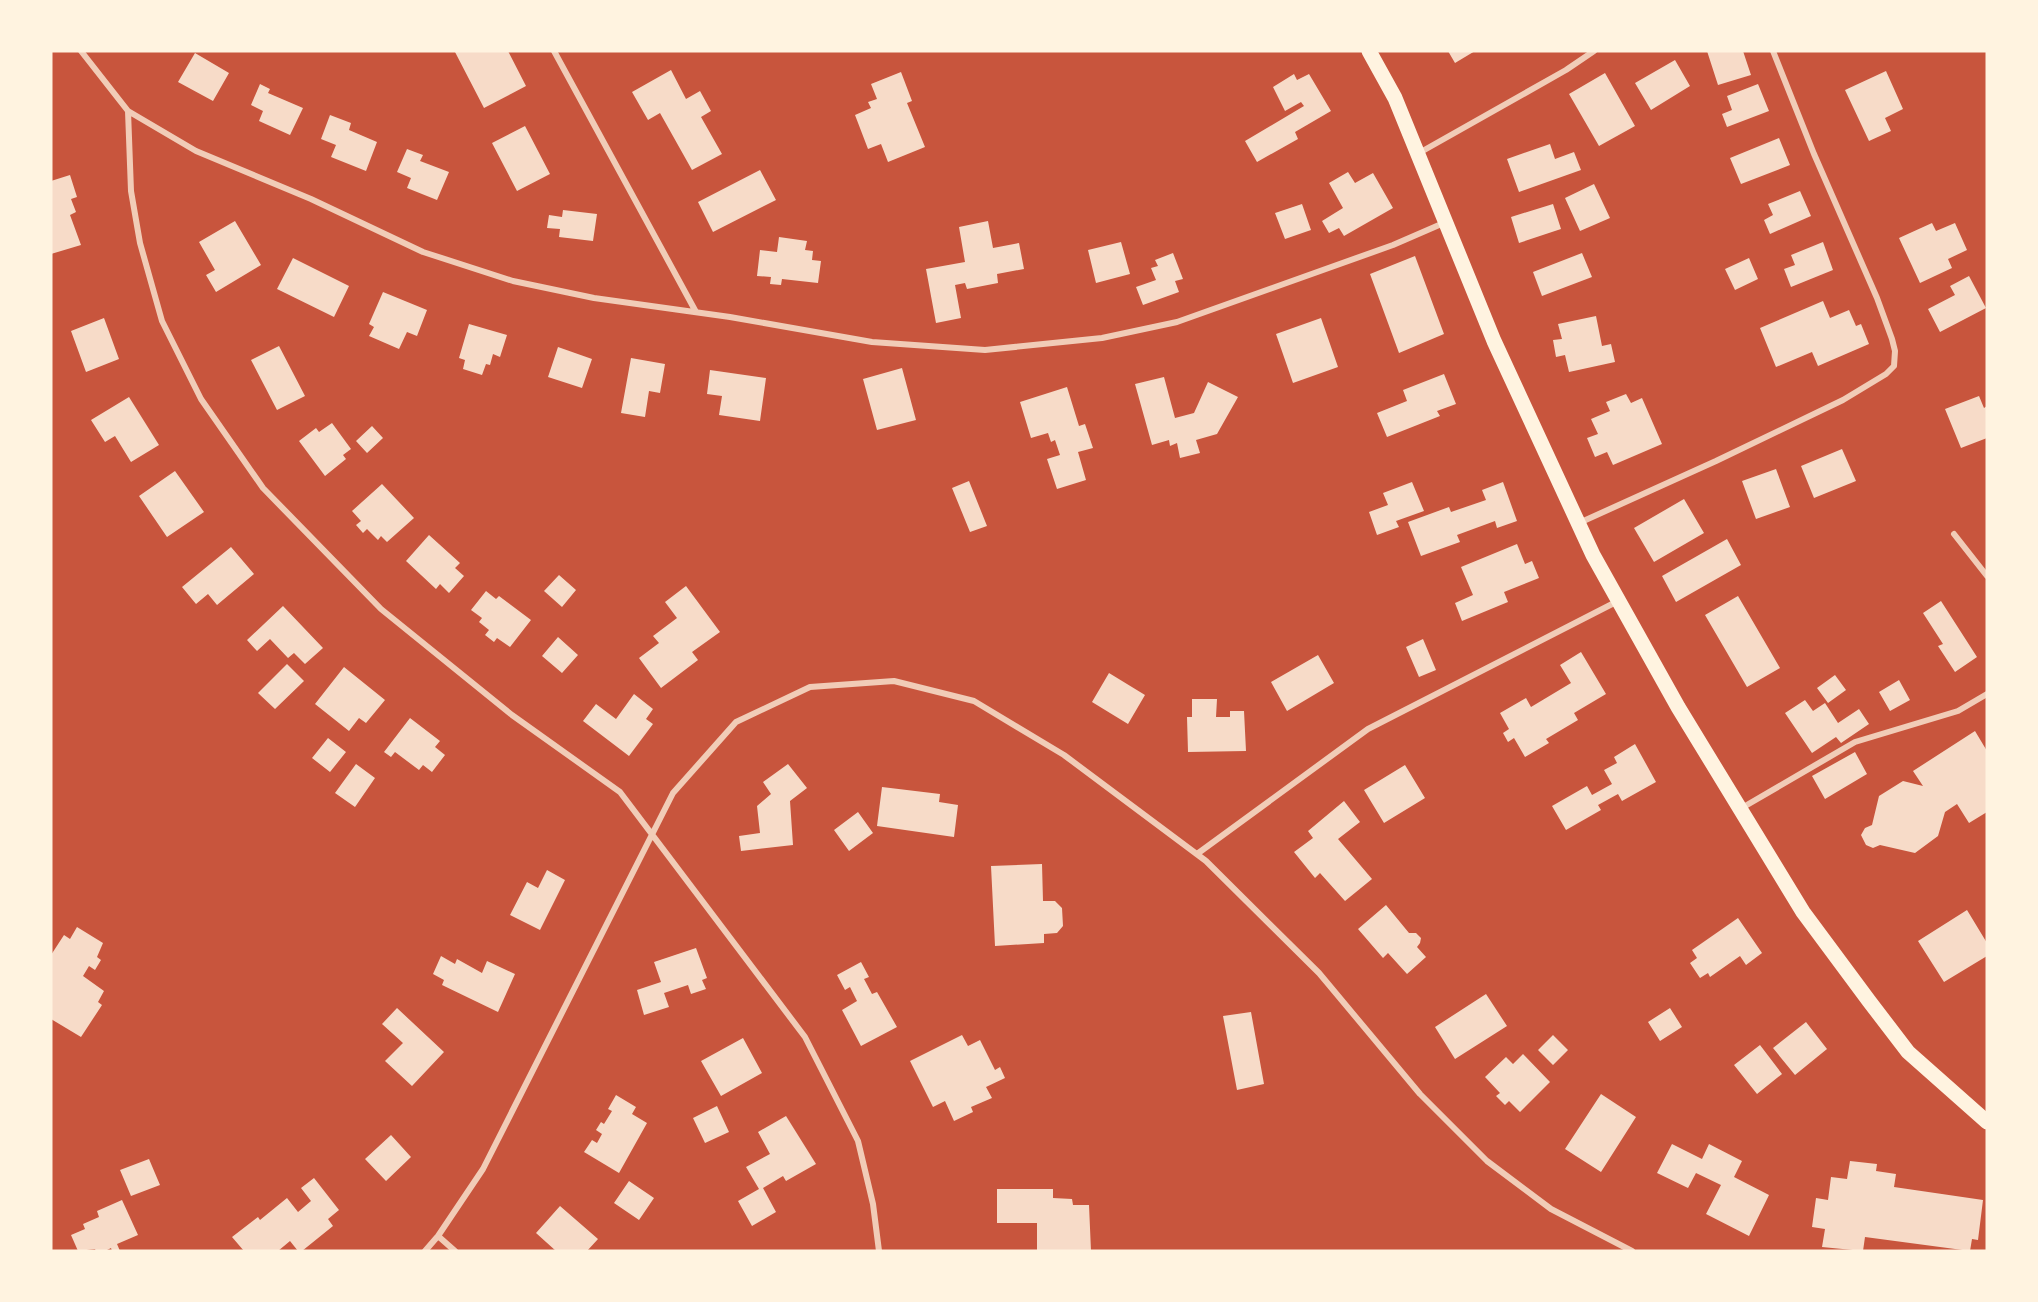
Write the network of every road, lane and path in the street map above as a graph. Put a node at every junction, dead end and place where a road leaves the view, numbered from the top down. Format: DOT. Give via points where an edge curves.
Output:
graph roads {
  1 [pos="81,51"];
  2 [pos="554,51"];
  3 [pos="1369,51"];
  4 [pos="1594,51"];
  5 [pos="1773,51"];
  6 [pos="128,111"];
  7 [pos="1419,153"];
  8 [pos="1446,222"];
  9 [pos="696,312"];
  10 [pos="1578,524"];
  11 [pos="1954,534"];
  12 [pos="1987,576"];
  13 [pos="1618,601"];
  14 [pos="1987,694"];
  15 [pos="1739,810"];
  16 [pos="653,835"];
  17 [pos="1197,854"];
  18 [pos="1987,1122"];
  19 [pos="438,1236"];
  20 [pos="425,1251"];
  21 [pos="455,1251"];
  22 [pos="879,1251"];
  23 [pos="1632,1251"];
  1 -- 6 [label="street"];
  2 -- 9 [label="street"];
  3 -- 7 [label="main road"];
  4 -- 7 [label="street"];
  5 -- 10 [label="street" via="1880,308 1893,345 1894,366 1843,400"];
  6 -- 9 [label="street" via="196,151 423,252 513,281 594,298"];
  6 -- 16 [label="street" via="131,191 140,243 162,321 201,399 262,486 381,609 512,715 620,792"];
  7 -- 8 [label="main road"];
  8 -- 9 [label="street" via="1393,245 1177,322 1102,338 985,350 872,342"];
  8 -- 10 [label="main road" via="1494,341"];
  10 -- 13 [label="main road"];
  11 -- 12 [label="street"];
  13 -- 15 [label="main road"];
  13 -- 17 [label="street" via="1368,729"];
  14 -- 15 [label="street" via="1958,711 1842,748"];
  15 -- 18 [label="main road" via="1803,912 1908,1052"];
  16 -- 17 [label="street" via="673,793 736,722 810,687 894,681 974,701 1064,754"];
  16 -- 19 [label="street" via="483,1169"];
  16 -- 22 [label="street" via="805,1037 858,1141"];
  17 -- 23 [label="street" via="1319,973 1420,1094 1487,1161 1551,1209"];
  19 -- 20 [label="street"];
  19 -- 21 [label="street"];
}
